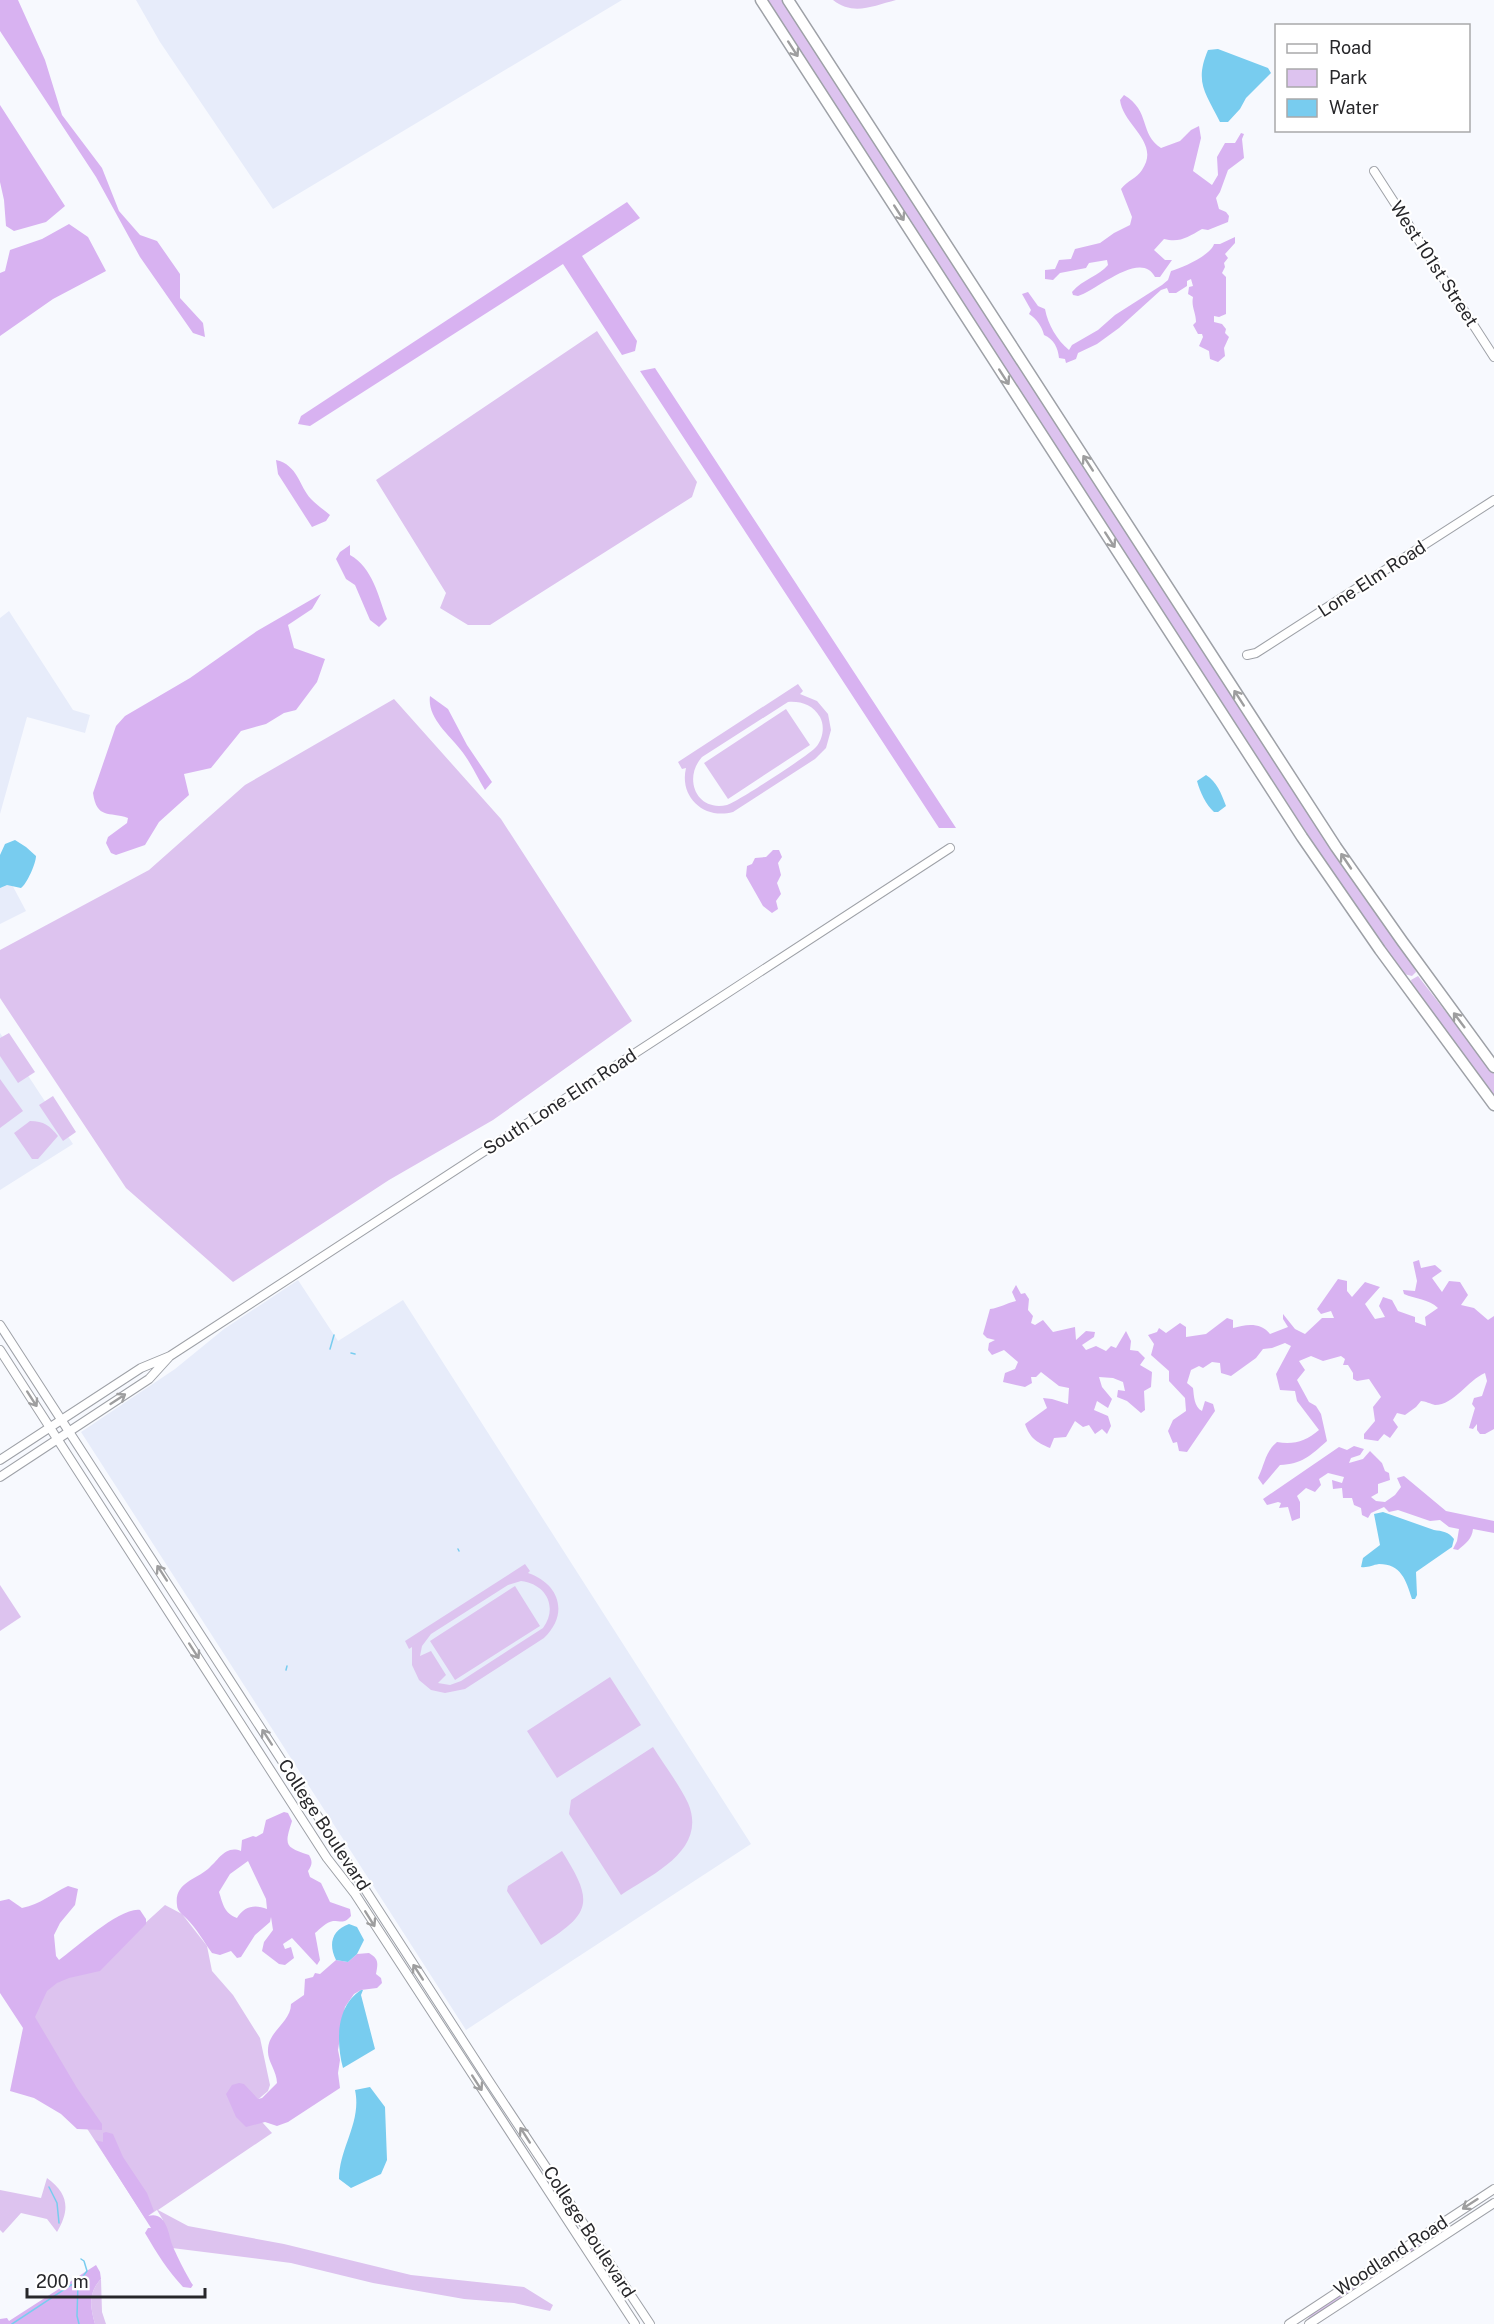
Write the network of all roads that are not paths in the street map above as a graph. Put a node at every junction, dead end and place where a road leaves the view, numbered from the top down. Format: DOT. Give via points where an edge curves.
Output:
graph roads {
  1 [pos="761,0"];
  2 [pos="788,0"];
  3 [pos="1374,171"];
  4 [pos="1494,357"];
  5 [pos="1494,500"];
  6 [pos="1247,654"];
  7 [pos="950,848"];
  8 [pos="1494,1066"];
  9 [pos="1494,1105"];
  10 [pos="0,1325"];
  11 [pos="0,1350"];
  12 [pos="170,1356"];
  13 [pos="62,1419"];
  14 [pos="50,1427"];
  15 [pos="69,1431"];
  16 [pos="58,1439"];
  17 [pos="0,1460"];
  18 [pos="0,1477"];
  19 [pos="1494,2189"];
  20 [pos="1494,2203"];
  21 [pos="635,2324"];
  22 [pos="650,2324"];
  23 [pos="1288,2324"];
  24 [pos="1309,2324"];
  1 -- 9 [label="highway, one-way" via="1302,837"];
  8 -- 2 [label="highway, one-way" via="1336,847"];
  3 -- 4 [label="street, West 101st Street"];
  5 -- 6 [label="street, Lone Elm Road" via="1257,653"];
  7 -- 12 [label="street, South Lone Elm Road"];
  10 -- 13 [label="main road, College Boulevard"];
  11 -- 14 [label="main road, College Boulevard, one-way"];
  12 -- 13 [label="street, South Lone Elm Road" via="141,1368"];
  15 -- 12 [label="street, South Lone Elm Road, one-way" via="149,1379"];
  13 -- 14 [label="street, South Lone Elm Road"];
  13 -- 15 [label="main road, College Boulevard"];
  14 -- 16 [label="main road, College Boulevard"];
  14 -- 17 [label="street, South Lone Elm Road"];
  15 -- 16 [label="street, South Lone Elm Road"];
  22 -- 15 [label="main road, College Boulevard, one-way"];
  16 -- 18 [label="street, South Lone Elm Road"];
  16 -- 21 [label="main road, College Boulevard, one-way" via="327,1858 355,1894"];
  19 -- 23 [label="main road, Woodland Road, one-way"];
  20 -- 24 [label="main road, Woodland Road"];
}
